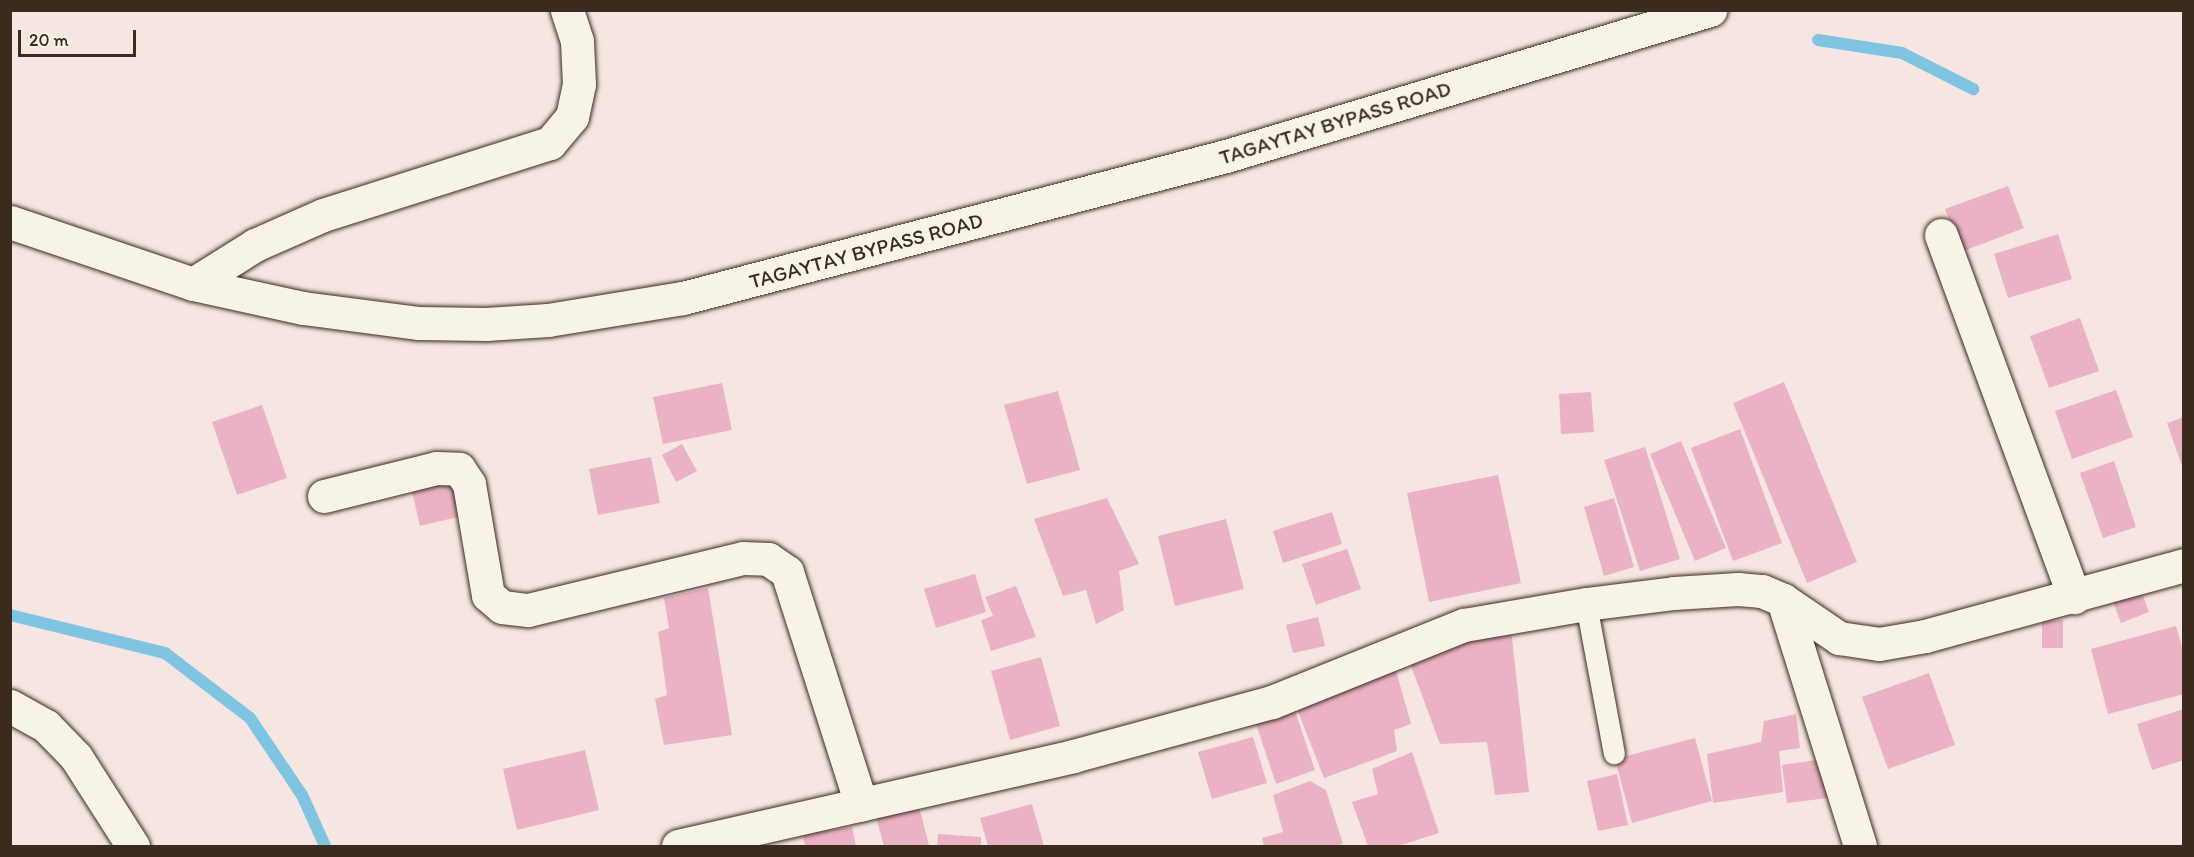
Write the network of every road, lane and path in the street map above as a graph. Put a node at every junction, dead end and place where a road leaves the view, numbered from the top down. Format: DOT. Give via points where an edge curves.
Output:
graph roads {
  1 [pos="567,10"];
  2 [pos="1710,10"];
  3 [pos="10,222"];
  4 [pos="1941,235"];
  5 [pos="193,285"];
  6 [pos="324,496"];
  7 [pos="2184,565"];
  8 [pos="2074,597"];
  9 [pos="1783,600"];
  10 [pos="1586,604"];
  11 [pos="10,706"];
  12 [pos="1614,753"];
  13 [pos="861,804"];
  14 [pos="134,846"];
  15 [pos="678,846"];
  16 [pos="1860,846"];
  1 -- 5 [label="street" via="577,41 579,84 572,117 550,142 323,215 255,245"];
  2 -- 5 [label="street, TAGAYTAY BYPASS ROAD" via="1226,156 694,295 615,311 486,324 419,323 303,308"];
  3 -- 5 [label="street, TAGAYTAY BYPASS ROAD"];
  4 -- 8 [label="street"];
  6 -- 13 [label="street" via="436,468 459,469 469,484 488,595 502,607 528,610 743,558 768,559 787,572"];
  7 -- 8 [label="street"];
  8 -- 9 [label="street" via="1925,636 1879,644 1839,638"];
  9 -- 10 [label="street" via="1762,591 1738,589"];
  9 -- 16 [label="street"];
  10 -- 12 [label="lane"];
  10 -- 13 [label="street" via="1464,625 1272,702 1073,756"];
  11 -- 14 [label="street" via="46,726 76,757"];
  13 -- 15 [label="street"];
}
